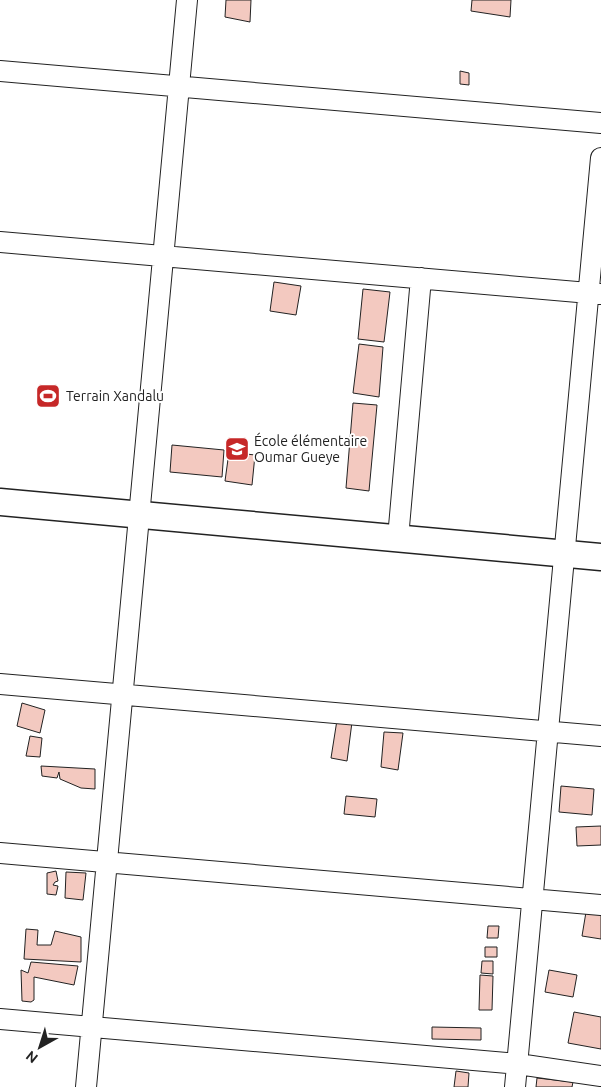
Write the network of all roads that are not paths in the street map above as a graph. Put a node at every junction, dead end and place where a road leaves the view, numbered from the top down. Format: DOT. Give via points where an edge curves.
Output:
graph roads {
  1 [pos="187,0"];
  2 [pos="0,71"];
  3 [pos="179,86"];
  4 [pos="601,123"];
  5 [pos="601,158"];
  6 [pos="0,242"];
  7 [pos="163,256"];
  8 [pos="421,278"];
  9 [pos="595,293"];
  10 [pos="0,502"];
  11 [pos="139,514"];
  12 [pos="398,538"];
  13 [pos="565,554"];
  14 [pos="601,557"];
  15 [pos="0,684"];
  16 [pos="122,694"];
  17 [pos="548,732"];
  18 [pos="601,736"];
  19 [pos="0,853"];
  20 [pos="107,862"];
  21 [pos="533,899"];
  22 [pos="601,905"];
  23 [pos="0,1019"];
  24 [pos="91,1027"];
  25 [pos="518,1064"];
  26 [pos="601,1076"];
  27 [pos="86,1087"];
  28 [pos="516,1087"];
  1 -- 3 [label="street"];
  2 -- 3 [label="street"];
  3 -- 4 [label="street"];
  3 -- 7 [label="street"];
  5 -- 9 [label="street"];
  6 -- 7 [label="street"];
  7 -- 8 [label="street"];
  7 -- 11 [label="street"];
  8 -- 9 [label="street"];
  8 -- 12 [label="street"];
  9 -- 13 [label="street"];
  10 -- 11 [label="main road"];
  11 -- 12 [label="main road"];
  11 -- 16 [label="street"];
  12 -- 13 [label="main road"];
  13 -- 14 [label="main road"];
  13 -- 17 [label="street"];
  15 -- 16 [label="street"];
  16 -- 17 [label="street"];
  16 -- 20 [label="street"];
  17 -- 18 [label="street"];
  17 -- 21 [label="street"];
  19 -- 20 [label="street"];
  20 -- 21 [label="street"];
  20 -- 24 [label="street"];
  21 -- 22 [label="street"];
  21 -- 25 [label="street"];
  23 -- 24 [label="street"];
  24 -- 25 [label="street"];
  24 -- 27 [label="street"];
  25 -- 26 [label="street"];
  25 -- 28 [label="street"];
}
